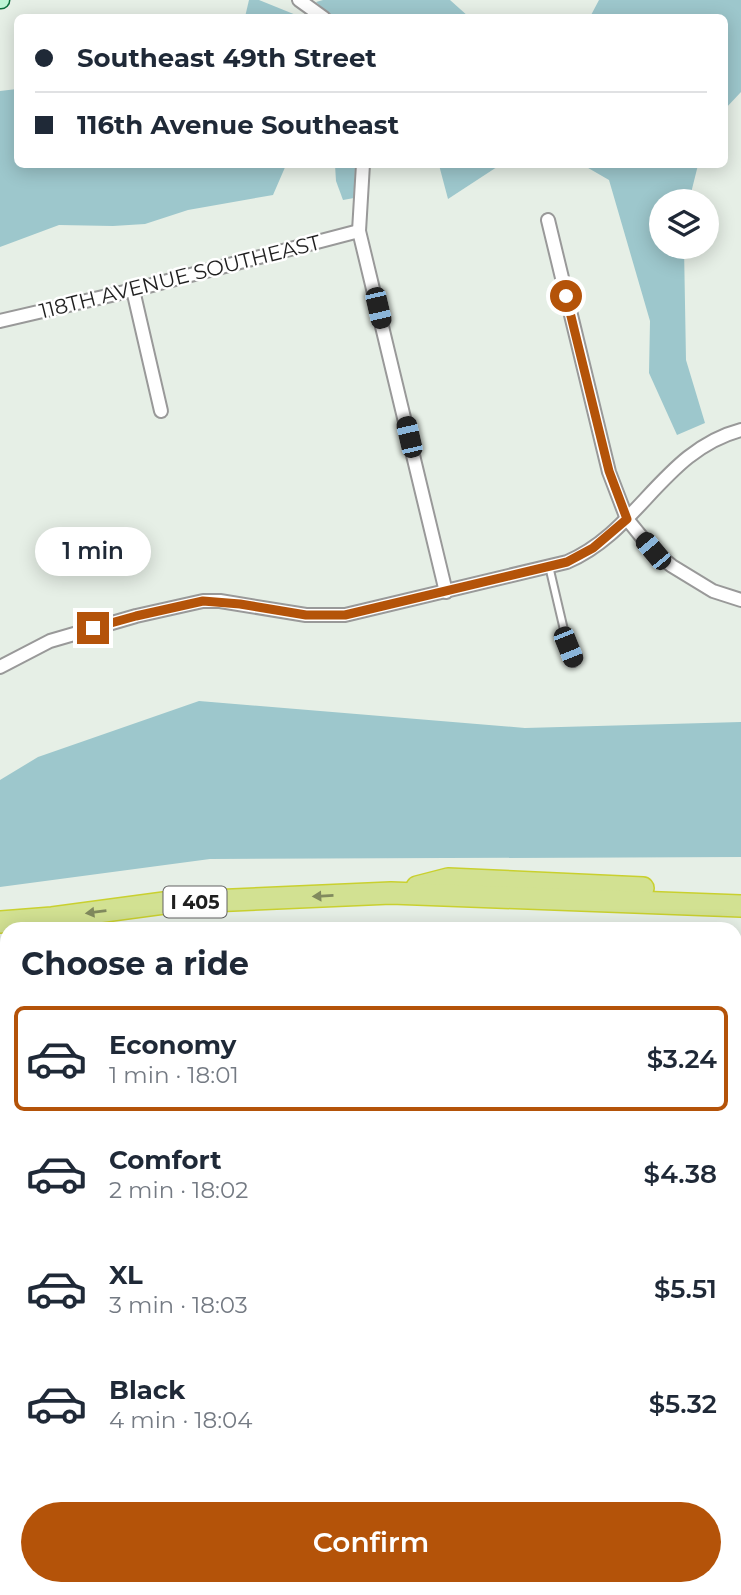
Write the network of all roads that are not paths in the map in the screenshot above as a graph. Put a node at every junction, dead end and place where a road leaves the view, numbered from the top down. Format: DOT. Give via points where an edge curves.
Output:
graph roads {
  1 [pos="299,0"];
  2 [pos="318,14"];
  3 [pos="363,168"];
  4 [pos="548,220"];
  5 [pos="359,231"];
  6 [pos="133,290"];
  7 [pos="0,321"];
  8 [pos="161,411"];
  9 [pos="741,430"];
  10 [pos="627,519"];
  11 [pos="549,566"];
  12 [pos="446,592"];
  13 [pos="741,600"];
  14 [pos="574,663"];
  15 [pos="0,667"];
  16 [pos="741,892"];
  17 [pos="391,893"];
  18 [pos="741,906"];
  19 [pos="0,922"];
  1 -- 2 [label="street"];
  3 -- 5 [label="street"];
  4 -- 10 [label="street" via="609,471"];
  5 -- 6 [label="street, 118TH AVENUE SOUTHEAST"];
  5 -- 12 [label="street"];
  6 -- 7 [label="street, 118TH AVENUE SOUTHEAST"];
  6 -- 8 [label="street"];
  9 -- 10 [label="street" via="709,442 679,463"];
  10 -- 11 [label="street" via="581,556"];
  10 -- 13 [label="street" via="672,566 713,591"];
  11 -- 12 [label="street"];
  11 -- 14 [label="lane"];
  12 -- 15 [label="street" via="329,616 203,601 50,641"];
  16 -- 17 [label="highway" via="448,879"];
  17 -- 18 [label="highway, I 405"];
  17 -- 19 [label="highway, I 405, one-way" via="164,903"];
}
